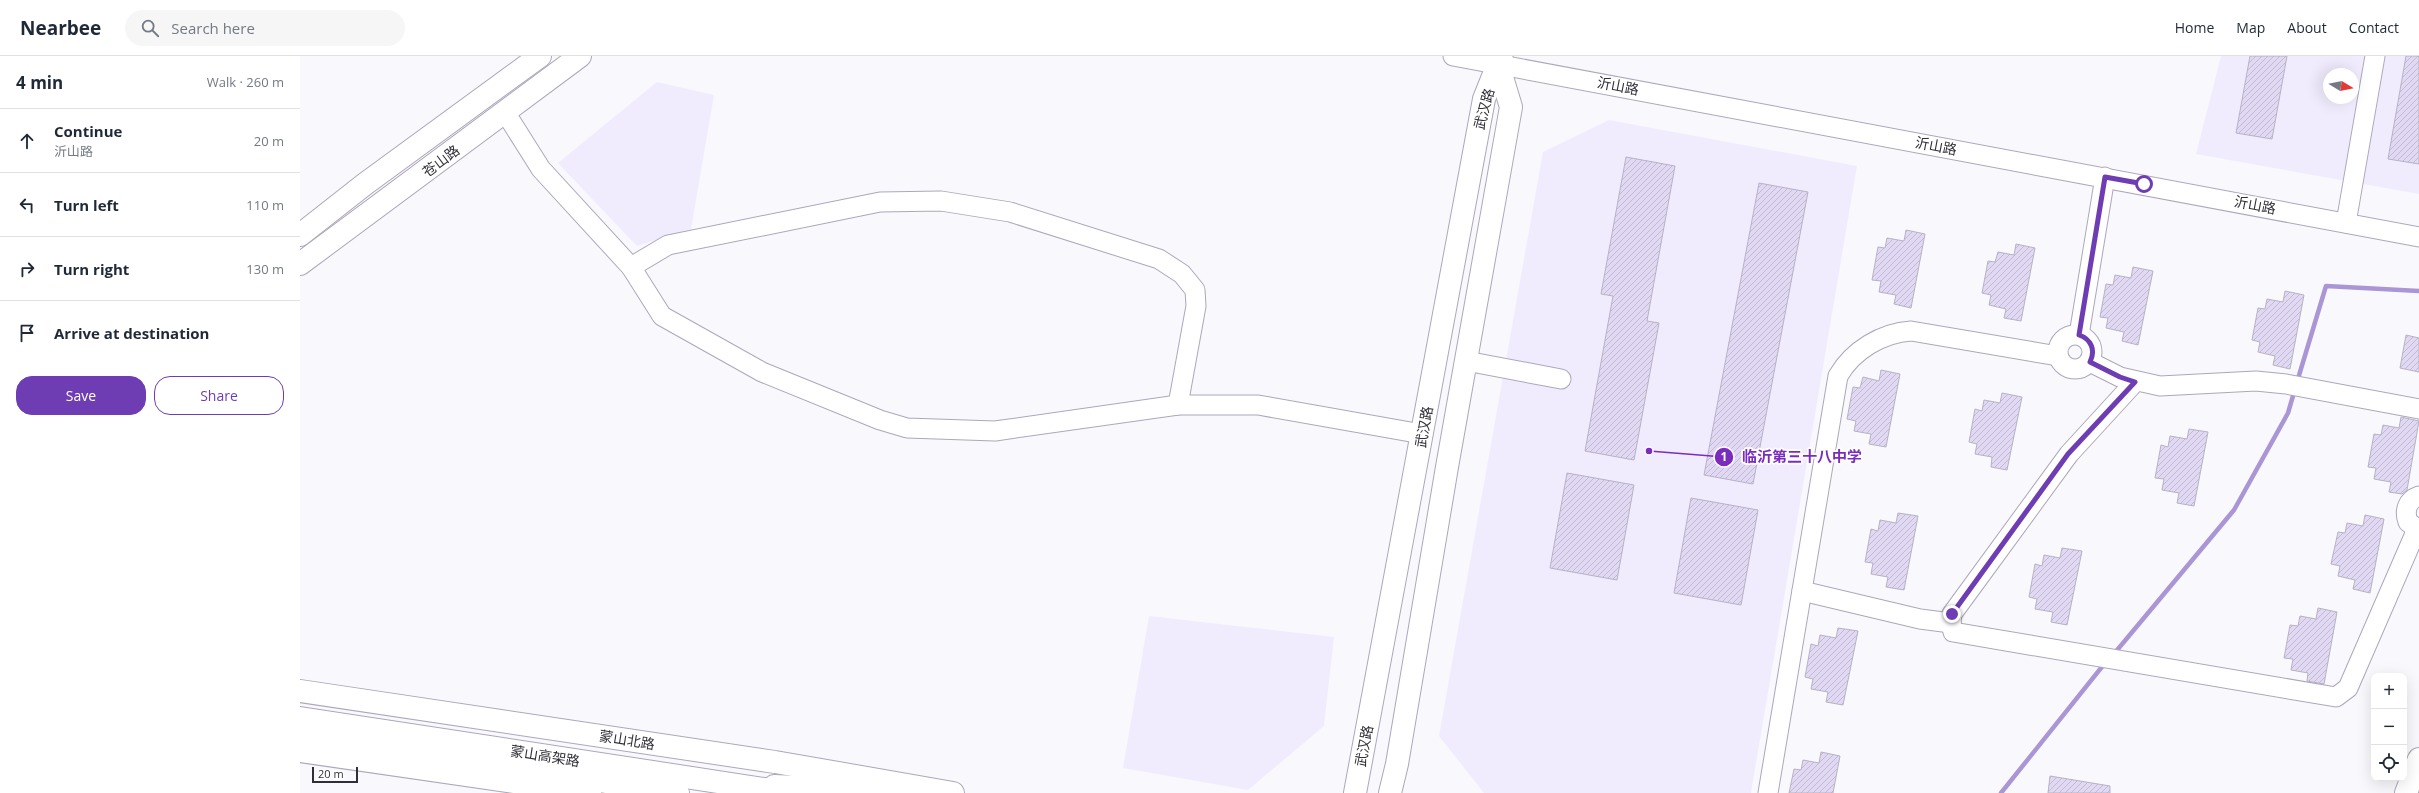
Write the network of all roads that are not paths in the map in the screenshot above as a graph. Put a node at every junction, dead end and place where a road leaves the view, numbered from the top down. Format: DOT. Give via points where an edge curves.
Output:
graph roads {
  1 [pos="540,56"];
  2 [pos="580,56"];
  3 [pos="1453,56"];
  4 [pos="2375,56"];
  5 [pos="1500,59"];
  6 [pos="505,112"];
  7 [pos="2105,177"];
  8 [pos="2346,223"];
  9 [pos="300,235"];
  10 [pos="2419,237"];
  11 [pos="300,264"];
  12 [pos="631,267"];
  13 [pos="2079,335"];
  14 [pos="2058,356"];
  15 [pos="1466,361"];
  16 [pos="2090,362"];
  17 [pos="1561,380"];
  18 [pos="2135,382"];
  19 [pos="1178,405"];
  20 [pos="2419,408"];
  21 [pos="1422,434"];
  22 [pos="2419,496"];
  23 [pos="2418,530"];
  24 [pos="1802,591"];
  25 [pos="1950,623"];
  26 [pos="300,691"];
  27 [pos="300,718"];
  28 [pos="300,735"];
  29 [pos="300,751"];
  30 [pos="2419,759"];
  31 [pos="1398,764"];
  32 [pos="1359,772"];
  33 [pos="726,783"];
  34 [pos="590,793"];
  35 [pos="678,793"];
  36 [pos="790,793"];
  37 [pos="928,793"];
  38 [pos="953,793"];
  39 [pos="1344,793"];
  40 [pos="1355,793"];
  41 [pos="1390,793"];
  42 [pos="1407,793"];
  43 [pos="1768,793"];
  44 [pos="2406,793"];
  1 -- 9 [label="main road, 苍山路" via="364,184"];
  2 -- 6 [label="main road, 苍山路"];
  3 -- 5 [label="street, 沂山路"];
  4 -- 8 [label="street"];
  5 -- 7 [label="street, 沂山路"];
  5 -- 15 [label="main road, 武汉路" via="1511,108"];
  5 -- 21 [label="main road, 武汉路" via="1484,99"];
  6 -- 11 [label="main road, 苍山路"];
  6 -- 12 [label="street" via="541,169"];
  7 -- 8 [label="street, 沂山路"];
  7 -- 13 [label="street"];
  8 -- 10 [label="street, 沂山路"];
  12 -- 19 [label="street" via="662,316 762,372 880,420 907,428 995,431"];
  12 -- 19 [label="street" via="668,245 880,202 941,201 1010,212 1159,259 1182,274 1194,290 1196,306"];
  13 -- 14 [label="street" via="2073,334 2059,344"];
  13 -- 16 [label="street" via="2092,345"];
  14 -- 16 [label="street" via="2064,366 2075,370"];
  14 -- 24 [label="street" via="1911,330 1896,332 1858,350 1846,362 1838,376"];
  15 -- 17 [label="street"];
  15 -- 31 [label="main road, 武汉路"];
  16 -- 18 [label="street"];
  18 -- 20 [label="street" via="2160,386 2256,382 2286,384"];
  18 -- 25 [label="street" via="2068,454 1952,614"];
  19 -- 21 [label="street" via="1258,405"];
  21 -- 32 [label="main road, 武汉路"];
  22 -- 23 [label="street" via="2410,501 2406,511 2408,522"];
  23 -- 25 [label="street" via="2348,688 2336,697 1953,632"];
  24 -- 25 [label="street" via="1920,619"];
  24 -- 43 [label="street"];
  26 -- 38 [label="main road, 蒙山北路" via="775,762"];
  27 -- 33 [label="main road, 蒙山高架路"];
  28 -- 35 [label="main road, 蒙山高架路"];
  29 -- 34 [label="main road"];
  30 -- 44 [label="main road"];
  31 -- 41 [label="main road, 武汉路"];
  31 -- 42 [label="main road" via="1399,775"];
  32 -- 39 [label="main road"];
  32 -- 40 [label="main road, 武汉路"];
  33 -- 36 [label="main road, 蒙山高架路"];
  33 -- 37 [label="main road"];
}
